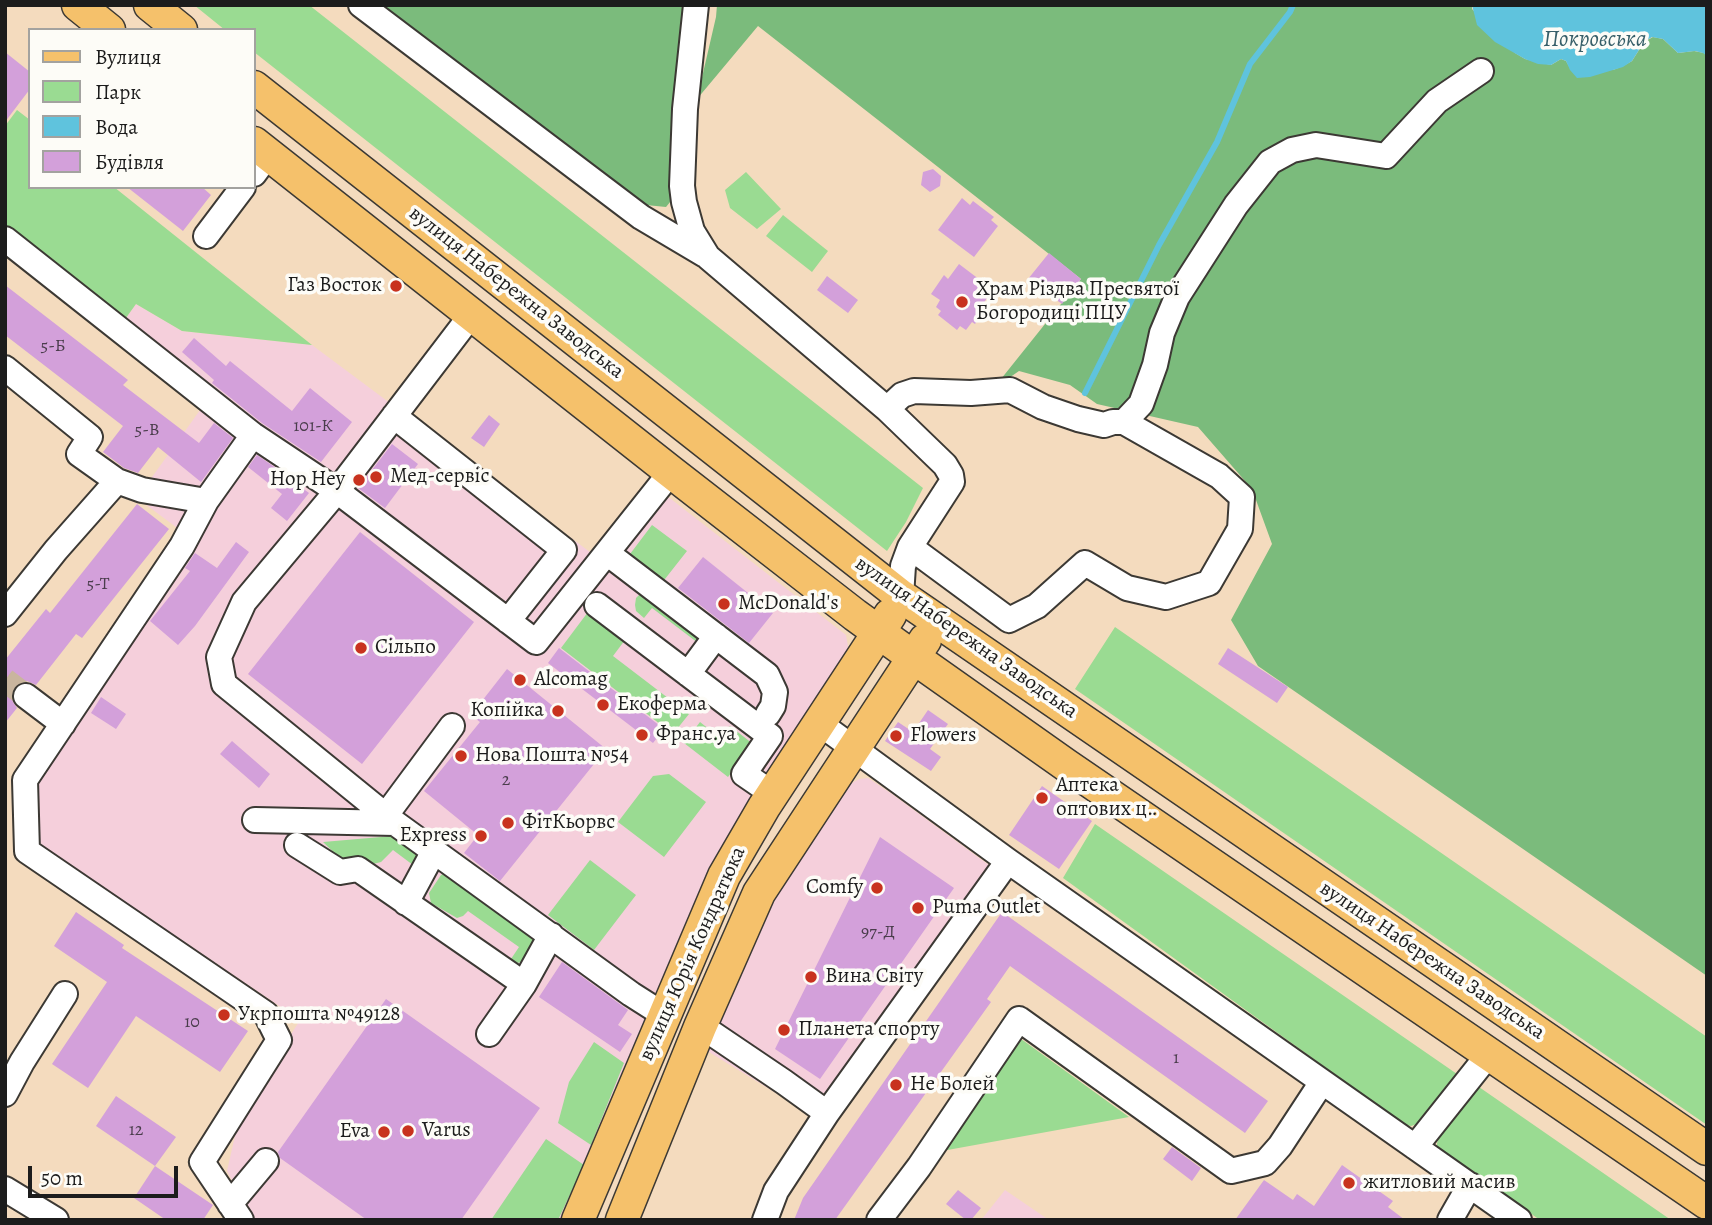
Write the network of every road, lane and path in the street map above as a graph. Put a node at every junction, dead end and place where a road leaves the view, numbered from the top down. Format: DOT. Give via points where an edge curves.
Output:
graph roads {
  1 [pos="78,5"];
  2 [pos="150,5"];
  3 [pos="361,5"];
  4 [pos="696,5"];
  5 [pos="107,28"];
  6 [pos="179,28"];
  7 [pos="1481,71"];
  8 [pos="256,89"];
  9 [pos="259,157"];
  10 [pos="241,189"];
  11 [pos="206,236"];
  12 [pos="5,239"];
  13 [pos="708,257"];
  14 [pos="472,314"];
  15 [pos="5,368"];
  16 [pos="887,409"];
  17 [pos="394,416"];
  18 [pos="1124,422"];
  19 [pos="254,435"];
  20 [pos="671,472"];
  21 [pos="117,481"];
  22 [pos="337,491"];
  23 [pos="206,501"];
  24 [pos="910,547"];
  25 [pos="607,553"];
  26 [pos="901,596"];
  27 [pos="597,605"];
  28 [pos="5,614"];
  29 [pos="508,621"];
  30 [pos="937,621"];
  31 [pos="879,632"];
  32 [pos="716,636"];
  33 [pos="913,657"];
  34 [pos="688,674"];
  35 [pos="26,696"];
  36 [pos="768,714"];
  37 [pos="818,723"];
  38 [pos="63,724"];
  39 [pos="452,726"];
  40 [pos="854,749"];
  41 [pos="773,794"];
  42 [pos="390,819"];
  43 [pos="255,820"];
  44 [pos="297,845"];
  45 [pos="433,851"];
  46 [pos="1008,861"];
  47 [pos="406,903"];
  48 [pos="551,935"];
  49 [pos="524,984"];
  50 [pos="65,994"];
  51 [pos="664,1015"];
  52 [pos="700,1027"];
  53 [pos="489,1034"];
  54 [pos="1489,1054"];
  55 [pos="1322,1082"];
  56 [pos="5,1094"];
  57 [pos="827,1114"];
  58 [pos="1415,1147"];
  59 [pos="1707,1149"];
  60 [pos="266,1161"];
  61 [pos="1470,1185"];
  62 [pos="5,1189"];
  63 [pos="1707,1203"];
  64 [pos="582,1211"];
  65 [pos="235,1212"];
  66 [pos="56,1220"];
  67 [pos="622,1220"];
  68 [pos="765,1220"];
  69 [pos="879,1220"];
  70 [pos="1450,1220"];
  71 [pos="1519,1220"];
  1 -- 5 [label="main road"];
  2 -- 6 [label="main road"];
  3 -- 13 [label="street" via="641,217"];
  4 -- 13 [label="street" via="682,186 692,231"];
  7 -- 18 [label="street" via="1437,101 1386,156 1316,145 1292,150 1270,162 1236,205 1177,297 1161,332 1140,404"];
  8 -- 26 [label="main road, вулиця Набережна Заводська"];
  9 -- 14 [label="main road, вулиця Набережна Заводська"];
  10 -- 11 [label="street"];
  12 -- 19 [label="street"];
  13 -- 16 [label="street"];
  14 -- 17 [label="street"];
  14 -- 20 [label="main road, вулиця Набережна Заводська"];
  15 -- 21 [label="street" via="90,437 79,454"];
  16 -- 18 [label="street" via="914,391 1010,390 1078,419 1104,425"];
  16 -- 24 [label="street" via="951,475 952,482"];
  17 -- 22 [label="street"];
  17 -- 29 [label="street" via="564,550"];
  18 -- 24 [label="street" via="1219,476 1242,497 1240,529 1209,583 1166,597 1127,588 1085,563 1037,606 1009,620"];
  19 -- 22 [label="street"];
  19 -- 23 [label="street"];
  20 -- 25 [label="street"];
  20 -- 31 [label="main road, вулиця Набережна Заводська"];
  21 -- 23 [label="street"];
  21 -- 28 [label="street"];
  22 -- 29 [label="street"];
  22 -- 42 [label="street" via="244,603 219,657 224,684"];
  23 -- 38 [label="street" via="182,546"];
  24 -- 26 [label="street"];
  25 -- 29 [label="street" via="536,642"];
  25 -- 32 [label="street"];
  26 -- 30 [label="main road, вулиця Набережна Заводська"];
  26 -- 31 [label="main road, вулиця Юрія Кондратюка"];
  27 -- 34 [label="street"];
  30 -- 33 [label="main road, вулиця Юрія Кондратюка"];
  30 -- 59 [label="main road, вулиця Набережна Заводська"];
  31 -- 33 [label="main road, вулиця Набережна Заводська"];
  31 -- 37 [label="main road, вулиця Юрія Кондратюка"];
  32 -- 34 [label="street"];
  32 -- 36 [label="street" via="767,675 775,692"];
  33 -- 40 [label="main road, вулиця Юрія Кондратюка"];
  33 -- 54 [label="main road, вулиця Набережна Заводська"];
  34 -- 41 [label="street" via="770,736 744,774"];
  35 -- 38 [label="street"];
  37 -- 40 [label="street"];
  37 -- 41 [label="main road, вулиця Юрія Кондратюка"];
  38 -- 65 [label="street" via="25,780 27,851 266,1014 279,1040 202,1162"];
  39 -- 42 [label="street"];
  40 -- 46 [label="street"];
  40 -- 52 [label="main road, вулиця Юрія Кондратюка" via="759,893"];
  41 -- 51 [label="main road, вулиця Юрія Кондратюка" via="723,876"];
  42 -- 43 [label="street"];
  42 -- 45 [label="street"];
  44 -- 47 [label="street" via="340,872 358,869"];
  45 -- 47 [label="street"];
  45 -- 48 [label="street"];
  46 -- 55 [label="street"];
  46 -- 57 [label="street"];
  47 -- 49 [label="street"];
  48 -- 49 [label="street"];
  48 -- 51 [label="street"];
  49 -- 53 [label="street"];
  50 -- 56 [label="street"];
  51 -- 64 [label="main road, вулиця Юрія Кондратюка"];
  52 -- 57 [label="street"];
  52 -- 67 [label="main road, вулиця Юрія Кондратюка"];
  54 -- 58 [label="street"];
  54 -- 63 [label="main road, вулиця Набережна Заводська"];
  55 -- 58 [label="street"];
  55 -- 69 [label="street" via="1265,1163 1231,1171 1019,1018"];
  57 -- 68 [label="street" via="776,1191"];
  58 -- 61 [label="street"];
  60 -- 65 [label="street"];
  61 -- 70 [label="street"];
  61 -- 71 [label="street"];
  62 -- 66 [label="street"];
  64 -- 67 [label="main road"];
}
